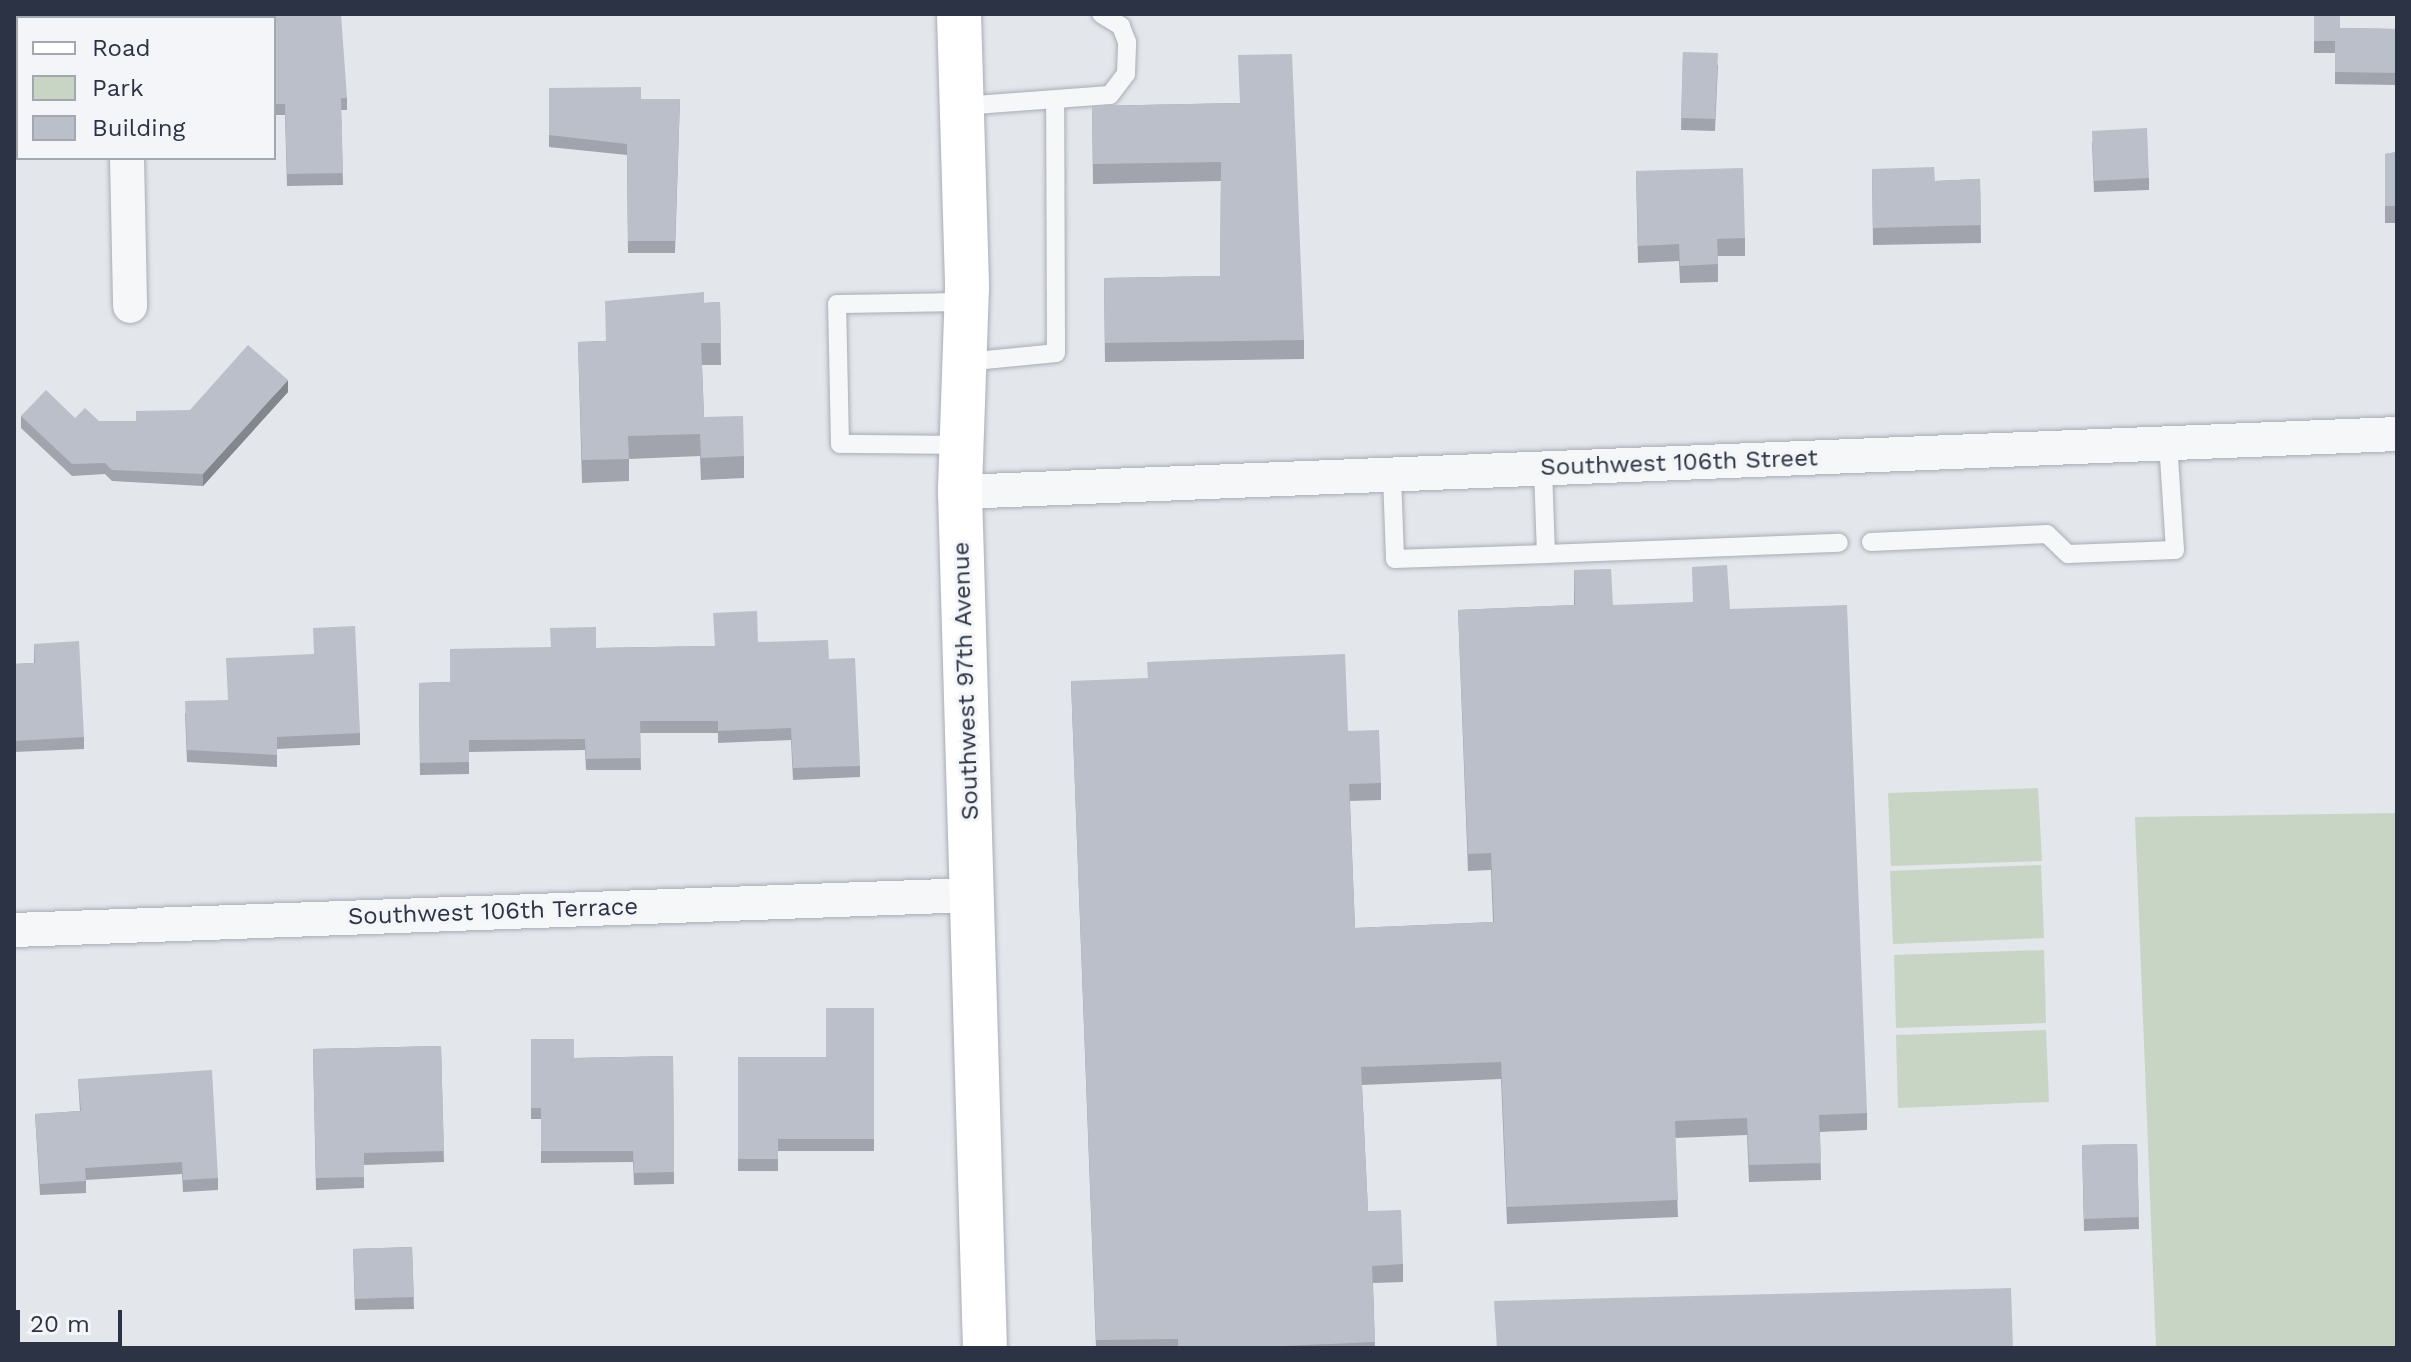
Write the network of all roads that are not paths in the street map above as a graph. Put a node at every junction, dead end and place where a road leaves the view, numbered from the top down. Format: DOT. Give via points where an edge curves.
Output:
graph roads {
  1 [pos="959,14"];
  2 [pos="1101,14"];
  3 [pos="1055,103"];
  4 [pos="962,106"];
  5 [pos="127,160"];
  6 [pos="967,302"];
  7 [pos="130,306"];
  8 [pos="963,362"];
  9 [pos="2397,434"];
  10 [pos="2168,443"];
  11 [pos="961,445"];
  12 [pos="1543,469"];
  13 [pos="1392,476"];
  14 [pos="960,492"];
  15 [pos="1871,542"];
  16 [pos="1839,543"];
  17 [pos="1546,554"];
  18 [pos="972,895"];
  19 [pos="14,930"];
  20 [pos="985,1348"];
  1 -- 4 [label="street, Southwest 97th Avenue"];
  2 -- 3 [label="lane" via="1121,26 1127,42 1120,87 1097,99"];
  3 -- 4 [label="lane"];
  3 -- 8 [label="lane" via="1056,353"];
  4 -- 6 [label="street, Southwest 97th Avenue"];
  5 -- 7 [label="street"];
  6 -- 8 [label="street, Southwest 97th Avenue"];
  6 -- 11 [label="lane" via="837,304 840,444"];
  8 -- 11 [label="street, Southwest 97th Avenue"];
  9 -- 10 [label="street, Southwest 106th Street"];
  10 -- 12 [label="street, Southwest 106th Street"];
  10 -- 15 [label="lane" via="2175,550 2068,554 2047,534"];
  11 -- 14 [label="street, Southwest 97th Avenue"];
  12 -- 13 [label="street, Southwest 106th Street"];
  12 -- 17 [label="lane"];
  13 -- 14 [label="street, Southwest 106th Street"];
  13 -- 17 [label="lane" via="1395,559"];
  14 -- 18 [label="street, Southwest 97th Avenue"];
  16 -- 17 [label="lane"];
  18 -- 19 [label="street, Southwest 106th Terrace"];
  18 -- 20 [label="street, Southwest 97th Avenue"];
}
